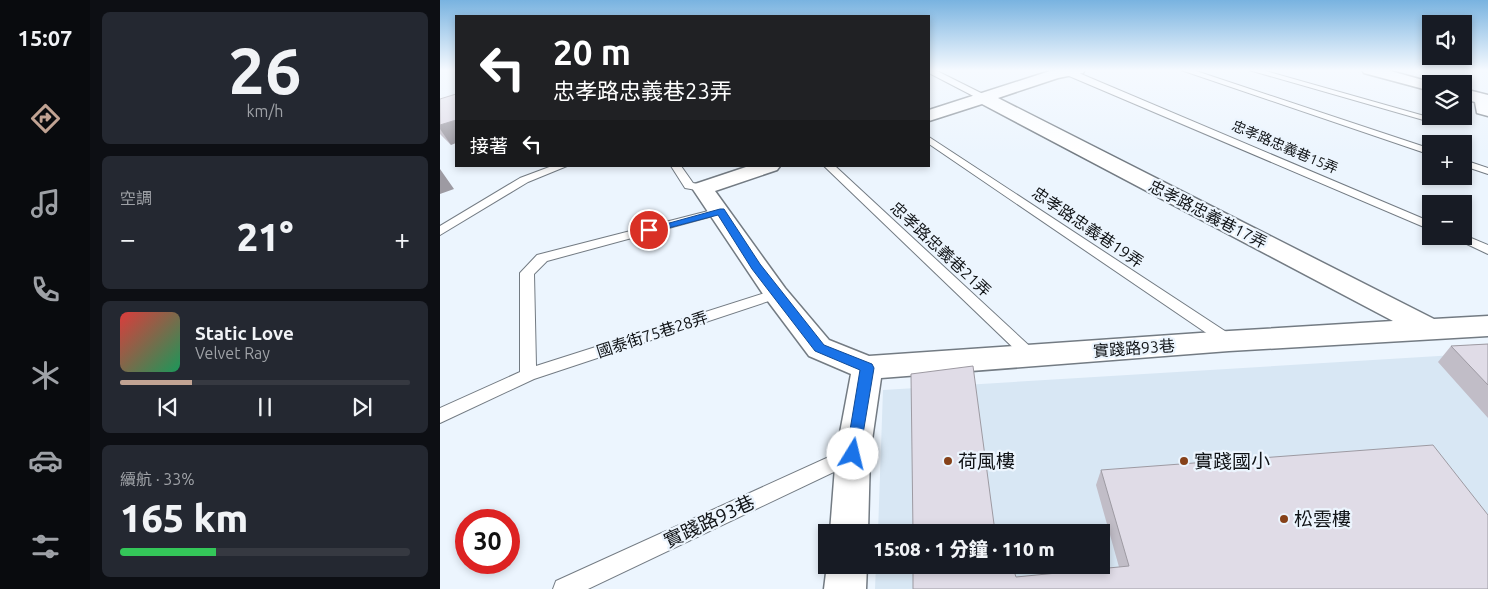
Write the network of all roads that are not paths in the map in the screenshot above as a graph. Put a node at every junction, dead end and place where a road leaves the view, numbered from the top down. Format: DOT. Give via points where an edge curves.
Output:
graph roads {
  1 [pos="1131,97"];
  2 [pos="1267,97"];
  3 [pos="1352,97"];
  4 [pos="1477,97"];
  5 [pos="984,98"];
  6 [pos="1488,111"];
  7 [pos="930,116"];
  8 [pos="1422,117"];
  9 [pos="930,141"];
  10 [pos="1422,149"];
  11 [pos="1472,166"];
  12 [pos="559,167"];
  13 [pos="677,167"];
  14 [pos="767,167"];
  15 [pos="830,167"];
  16 [pos="1488,171"];
  17 [pos="702,188"];
  18 [pos="720,211"];
  19 [pos="1422,222"];
  20 [pos="440,232"];
  21 [pos="1472,243"];
  22 [pos="1488,250"];
  23 [pos="776,294"];
  24 [pos="1431,329"];
  25 [pos="1485,330"];
  26 [pos="1229,341"];
  27 [pos="1031,356"];
  28 [pos="867,368"];
  29 [pos="528,375"];
  30 [pos="440,416"];
  31 [pos="853,454"];
  32 [pos="849,524"];
  33 [pos="846,574"];
  34 [pos="564,589"];
  35 [pos="845,589"];
  1 -- 19 [label="lane, 忠孝路忠義巷15弄"];
  2 -- 10 [label="lane"];
  3 -- 8 [label="lane"];
  4 -- 6 [label="street" via="1483,99 1483,109"];
  5 -- 7 [label="street"];
  5 -- 24 [label="street, 忠孝路忠義巷17弄"];
  9 -- 26 [label="lane, 忠孝路忠義巷19弄"];
  11 -- 16 [label="lane"];
  12 -- 20 [label="lane" via="524,180"];
  13 -- 17 [label="lane" via="689,186"];
  14 -- 17 [label="street"];
  15 -- 27 [label="lane, 忠孝路忠義巷21弄"];
  17 -- 18 [label="street"];
  18 -- 23 [label="street"];
  18 -- 29 [label="lane" via="542,258 527,273"];
  21 -- 22 [label="lane"];
  23 -- 28 [label="street" via="819,348"];
  23 -- 29 [label="lane, 國泰街75巷28弄"];
  24 -- 25 [label="street, 實踐路93巷"];
  24 -- 26 [label="street, 實踐路93巷"];
  26 -- 27 [label="street, 實踐路93巷"];
  27 -- 28 [label="street, 實踐路93巷"];
  28 -- 31 [label="street"];
  29 -- 30 [label="lane, 國泰街75巷28弄"];
  31 -- 32 [label="street"];
  31 -- 34 [label="lane, 實踐路93巷"];
  33 -- 35 [label="street"];
}
